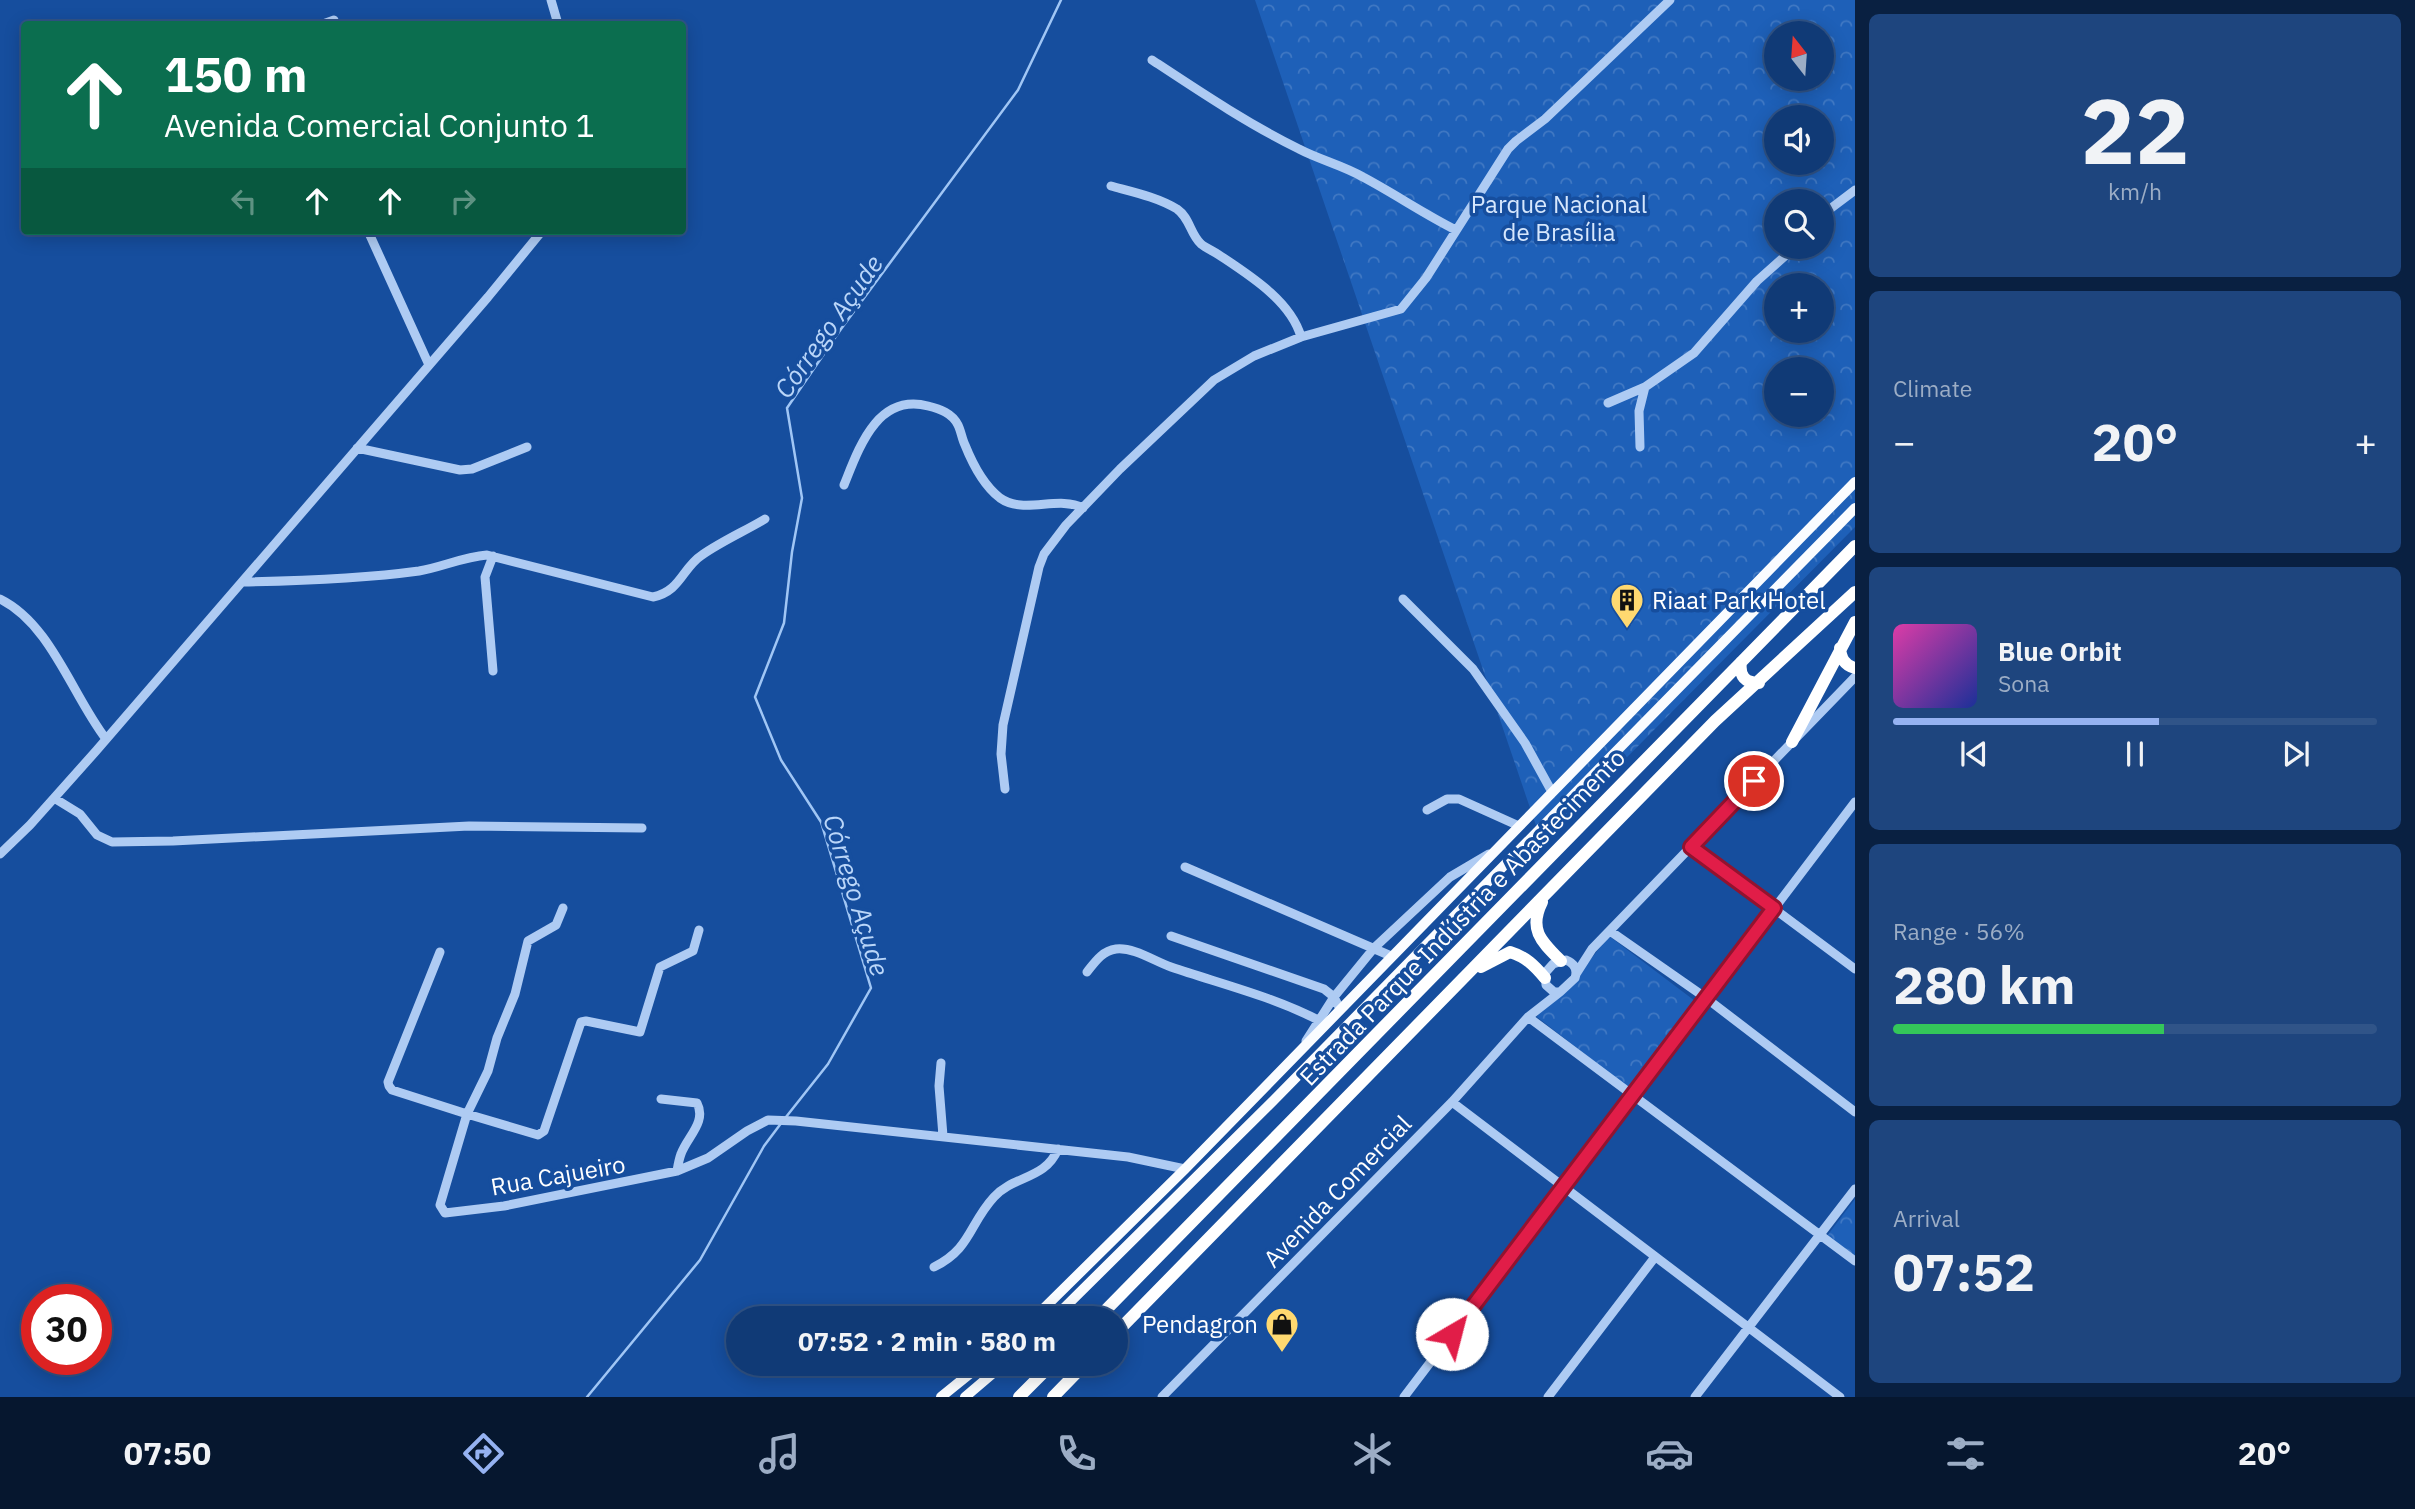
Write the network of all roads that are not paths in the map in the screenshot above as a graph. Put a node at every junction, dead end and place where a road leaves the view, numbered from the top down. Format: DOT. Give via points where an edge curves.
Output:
graph roads {
  1 [pos="551,0"];
  2 [pos="1670,0"];
  3 [pos="557,21"];
  4 [pos="1152,60"];
  5 [pos="1111,186"];
  6 [pos="1855,190"];
  7 [pos="1834,206"];
  8 [pos="1456,230"];
  9 [pos="370,235"];
  10 [pos="539,235"];
  11 [pos="1782,259"];
  12 [pos="1301,337"];
  13 [pos="429,365"];
  14 [pos="1646,387"];
  15 [pos="1608,404"];
  16 [pos="527,447"];
  17 [pos="1640,447"];
  18 [pos="358,448"];
  19 [pos="1855,482"];
  20 [pos="844,485"];
  21 [pos="1083,508"];
  22 [pos="1855,508"];
  23 [pos="765,519"];
  24 [pos="1855,546"];
  25 [pos="493,556"];
  26 [pos="242,582"];
  27 [pos="1855,592"];
  28 [pos="0,599"];
  29 [pos="1403,599"];
  30 [pos="1855,622"];
  31 [pos="1840,648"];
  32 [pos="1741,662"];
  33 [pos="1855,668"];
  34 [pos="493,671"];
  35 [pos="1855,677"];
  36 [pos="1759,682"];
  37 [pos="106,739"];
  38 [pos="1792,742"];
  39 [pos="1006,789"];
  40 [pos="1552,792"];
  41 [pos="54,798"];
  42 [pos="1855,802"];
  43 [pos="1427,810"];
  44 [pos="1519,826"];
  45 [pos="642,828"];
  46 [pos="1691,847"];
  47 [pos="1494,851"];
  48 [pos="0,854"];
  49 [pos="1185,867"];
  50 [pos="1547,892"];
  51 [pos="563,908"];
  52 [pos="1774,908"];
  53 [pos="699,930"];
  54 [pos="1610,931"];
  55 [pos="1171,936"];
  56 [pos="1374,948"];
  57 [pos="1592,949"];
  58 [pos="440,952"];
  59 [pos="1391,956"];
  60 [pos="1563,960"];
  61 [pos="1855,969"];
  62 [pos="1087,972"];
  63 [pos="1576,974"];
  64 [pos="1464,977"];
  65 [pos="1545,981"];
  66 [pos="1560,992"];
  67 [pos="1334,997"];
  68 [pos="1706,998"];
  69 [pos="1537,1008"];
  70 [pos="1340,1009"];
  71 [pos="1528,1017"];
  72 [pos="1321,1022"];
  73 [pos="942,1063"];
  74 [pos="1632,1096"];
  75 [pos="661,1099"];
  76 [pos="1452,1102"];
  77 [pos="1855,1112"];
  78 [pos="467,1114"];
  79 [pos="943,1136"];
  80 [pos="1058,1149"];
  81 [pos="1185,1169"];
  82 [pos="677,1171"];
  83 [pos="1563,1187"];
  84 [pos="1855,1189"];
  85 [pos="1819,1236"];
  86 [pos="1655,1257"];
  87 [pos="1855,1261"];
  88 [pos="933,1267"];
  89 [pos="1046,1306"];
  90 [pos="1066,1306"];
  91 [pos="1110,1306"];
  92 [pos="1128,1321"];
  93 [pos="1749,1328"];
  94 [pos="967,1376"];
  95 [pos="990,1376"];
  96 [pos="1040,1376"];
  97 [pos="1074,1376"];
  98 [pos="941,1397"];
  99 [pos="965,1397"];
  100 [pos="1019,1397"];
  101 [pos="1054,1397"];
  102 [pos="1162,1397"];
  103 [pos="1404,1397"];
  104 [pos="1548,1397"];
  105 [pos="1695,1397"];
  106 [pos="1840,1397"];
  1 -- 3 [label="street"];
  2 -- 8 [label="street" via="1516,141"];
  4 -- 8 [label="street" via="1276,138 1361,176"];
  5 -- 12 [label="street" via="1180,211 1200,243 1245,273 1292,315"];
  6 -- 7 [label="street"];
  8 -- 12 [label="street" via="1401,309"];
  9 -- 13 [label="street"];
  10 -- 13 [label="street"];
  11 -- 14 [label="street" via="1694,353"];
  12 -- 21 [label="street" via="1254,356 1214,380"];
  13 -- 18 [label="street"];
  14 -- 15 [label="street"];
  14 -- 17 [label="street" via="1639,411"];
  16 -- 18 [label="street" via="460,470"];
  18 -- 26 [label="street"];
  19 -- 40 [label="main road"];
  20 -- 21 [label="street" via="869,430 895,407 922,404 949,414 959,426 981,478 1002,499 1022,505 1075,503"];
  21 -- 39 [label="street" via="1052,542 1040,567 1003,724"];
  22 -- 90 [label="main road" via="1275,1100"];
  23 -- 25 [label="street" via="700,556 673,589 653,597"];
  24 -- 32 [label="highway, Estrada Parque Indústria e Abastecimento"];
  25 -- 26 [label="street" via="421,570 317,581"];
  25 -- 34 [label="street" via="485,577"];
  26 -- 37 [label="street"];
  27 -- 36 [label="highway, Estrada Parque Indústria e Abastecimento"];
  28 -- 37 [label="street" via="22,612 47,642"];
  29 -- 40 [label="street" via="1473,669 1525,743"];
  30 -- 31 [label="highway"];
  31 -- 33 [label="highway" via="1843,661"];
  31 -- 38 [label="highway"];
  32 -- 36 [label="highway" via="1743,678"];
  32 -- 91 [label="highway, Estrada Parque Indústria e Abastecimento"];
  35 -- 38 [label="street"];
  36 -- 50 [label="highway, Estrada Parque Indústria e Abastecimento"];
  37 -- 41 [label="street"];
  38 -- 46 [label="street"];
  40 -- 44 [label="main road"];
  41 -- 45 [label="street" via="112,842 469,826"];
  41 -- 48 [label="street"];
  42 -- 52 [label="street"];
  43 -- 44 [label="street" via="1447,799 1459,799"];
  44 -- 47 [label="main road"];
  46 -- 52 [label="street"];
  46 -- 54 [label="street"];
  47 -- 56 [label="street" via="1450,877"];
  47 -- 59 [label="main road"];
  49 -- 56 [label="street"];
  50 -- 60 [label="highway" via="1536,914 1537,932 1543,944"];
  50 -- 64 [label="highway, Estrada Parque Indústria e Abastecimento"];
  51 -- 78 [label="street" via="556,925 528,941 488,1071"];
  52 -- 61 [label="street"];
  52 -- 68 [label="street"];
  53 -- 78 [label="street, Rua Cajueiro" via="694,951 660,967 640,1032 581,1022 541,1134"];
  54 -- 57 [label="street"];
  54 -- 68 [label="street"];
  55 -- 67 [label="street" via="1324,989"];
  56 -- 59 [label="street"];
  56 -- 67 [label="street"];
  57 -- 60 [label="street"];
  57 -- 63 [label="street"];
  58 -- 78 [label="street, Rua Cajueiro" via="388,1082 392,1090"];
  59 -- 70 [label="main road"];
  60 -- 63 [label="street" via="1572,962"];
  60 -- 65 [label="street" via="1545,973"];
  62 -- 72 [label="street" via="1108,951 1132,951"];
  63 -- 66 [label="street"];
  64 -- 65 [label="highway" via="1510,952 1533,963"];
  64 -- 92 [label="highway, Estrada Parque Indústria e Abastecimento"];
  65 -- 66 [label="street" via="1554,992"];
  65 -- 69 [label="street, Avenida Comercial"];
  66 -- 69 [label="street, Avenida Comercial"];
  67 -- 70 [label="street"];
  67 -- 72 [label="street"];
  68 -- 74 [label="street"];
  68 -- 77 [label="street"];
  69 -- 71 [label="street, Avenida Comercial"];
  70 -- 72 [label="main road"];
  71 -- 74 [label="street"];
  71 -- 76 [label="street, Avenida Comercial"];
  72 -- 81 [label="main road" via="1301,1049"];
  73 -- 79 [label="street"];
  74 -- 83 [label="street"];
  74 -- 85 [label="street"];
  75 -- 82 [label="street" via="690,1101 699,1107 699,1119"];
  76 -- 83 [label="street"];
  76 -- 102 [label="street, Avenida Comercial"];
  78 -- 82 [label="street, Rua Cajueiro" via="440,1205 445,1213 504,1206"];
  79 -- 80 [label="street"];
  79 -- 82 [label="street, Rua Cajueiro" via="768,1120 708,1158"];
  80 -- 81 [label="street"];
  80 -- 88 [label="street" via="1053,1161 1039,1173 994,1196 956,1254"];
  81 -- 89 [label="main road"];
  83 -- 86 [label="street"];
  83 -- 103 [label="street"];
  84 -- 85 [label="street"];
  85 -- 87 [label="street"];
  85 -- 93 [label="street"];
  86 -- 93 [label="street"];
  86 -- 104 [label="street"];
  93 -- 105 [label="street"];
  93 -- 106 [label="street"];
  94 -- 98 [label="main road"];
  95 -- 99 [label="main road"];
  96 -- 100 [label="highway"];
  97 -- 101 [label="highway"];
}
